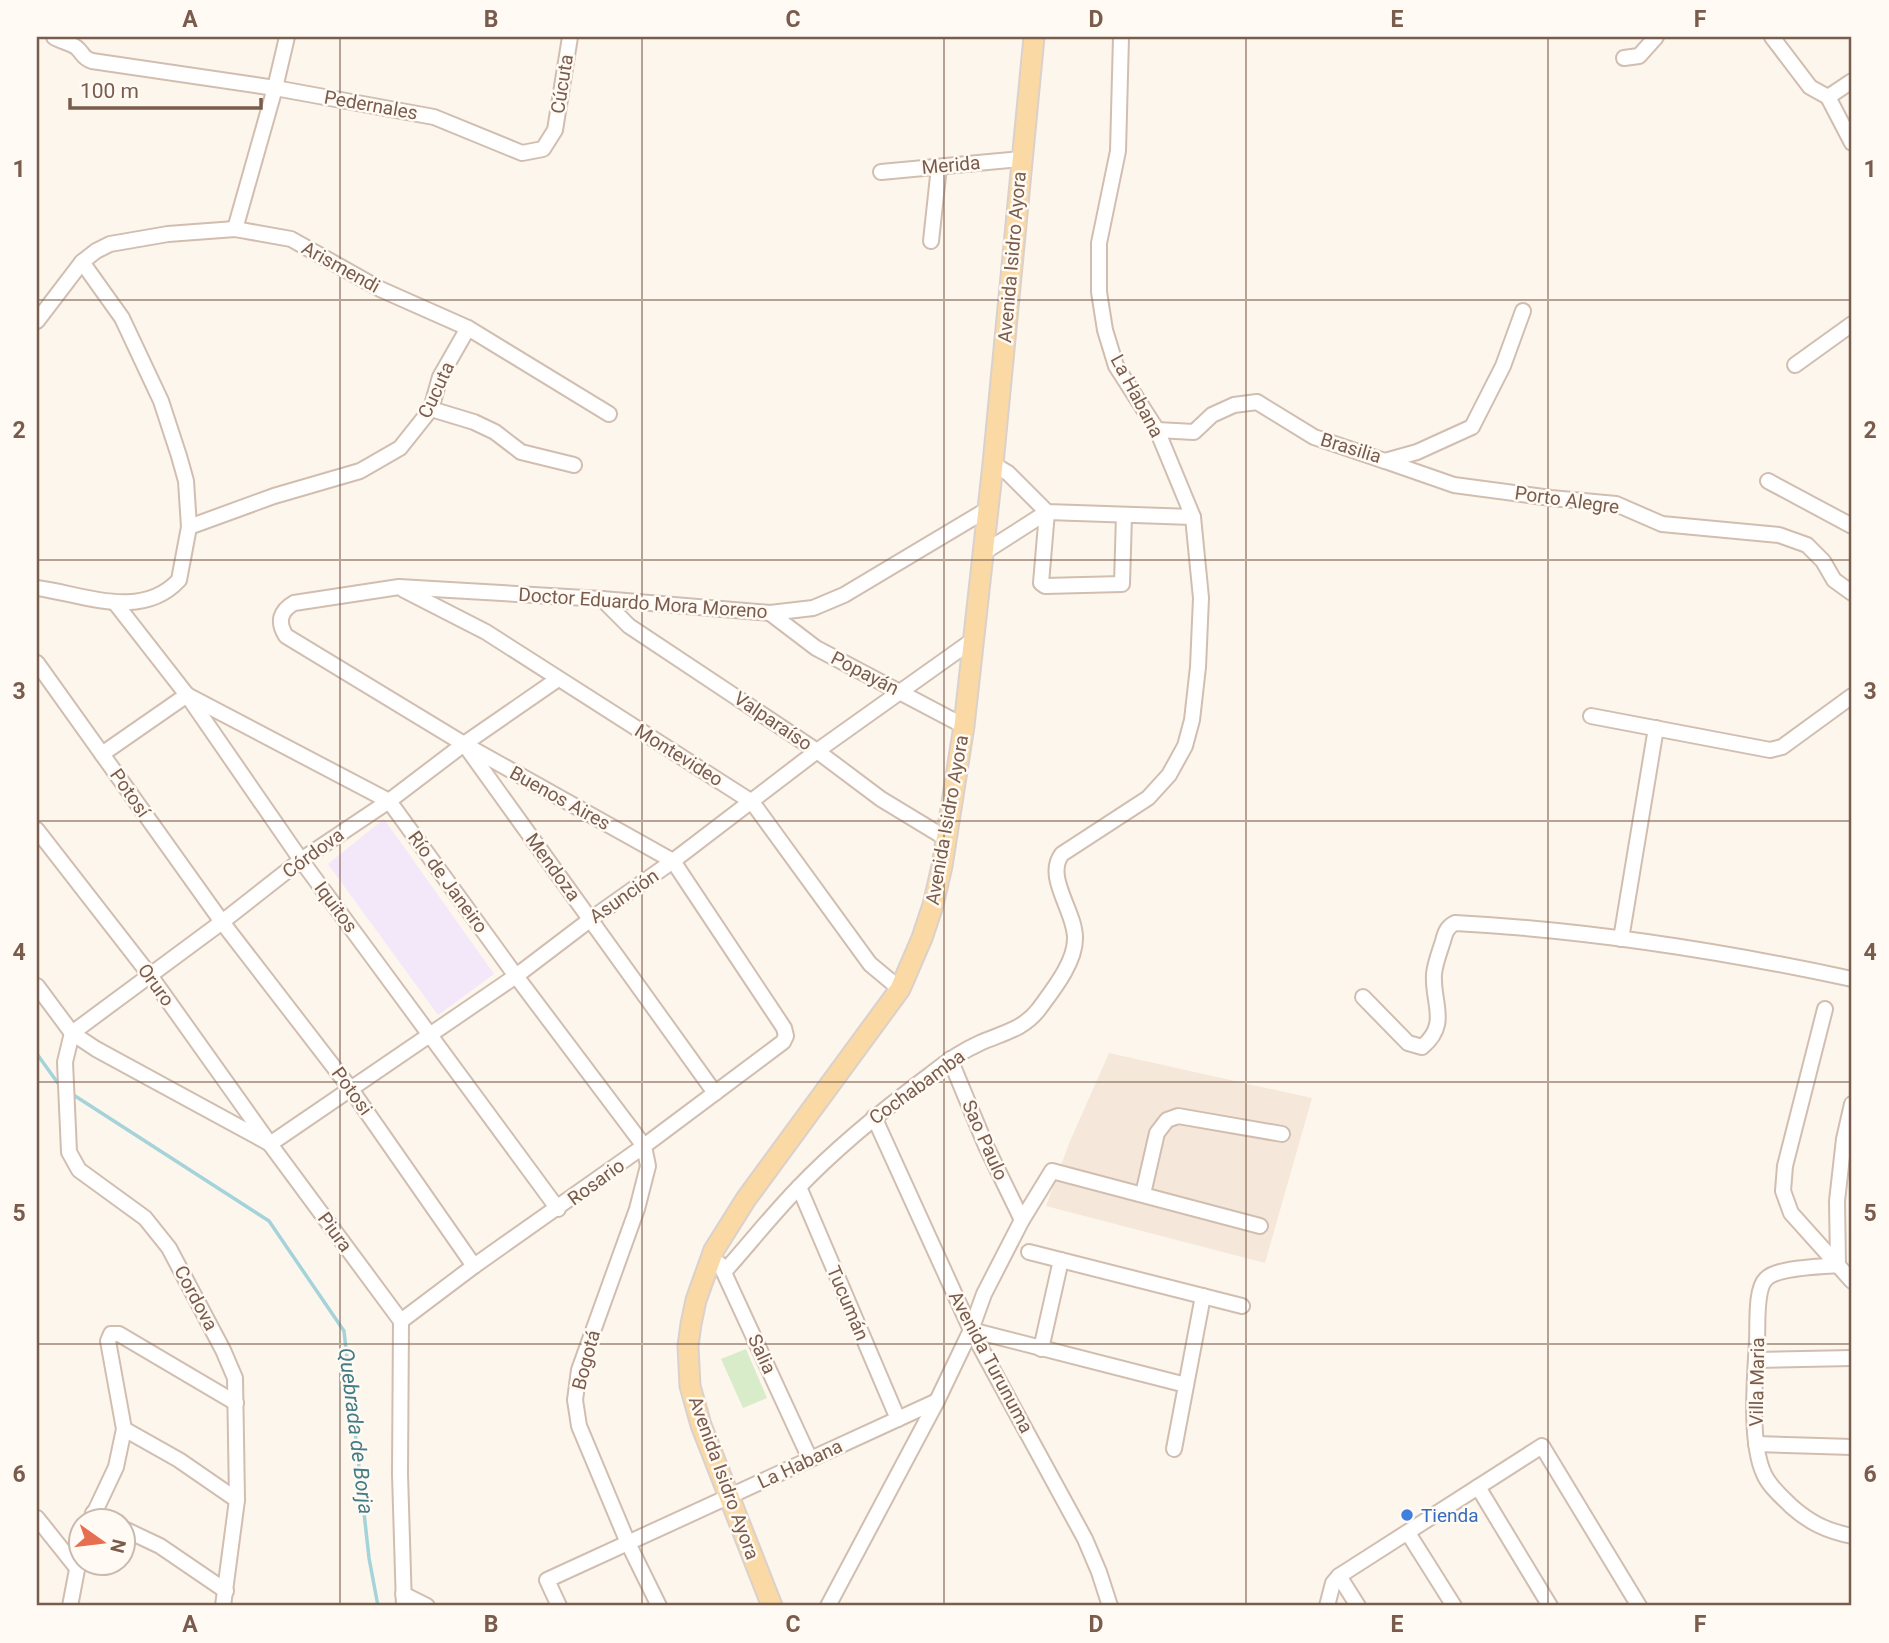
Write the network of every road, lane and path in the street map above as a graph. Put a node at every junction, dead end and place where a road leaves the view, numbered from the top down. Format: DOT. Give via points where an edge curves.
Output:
graph roads {
  1 [pos="54,37"];
  2 [pos="287,37"];
  3 [pos="569,37"];
  4 [pos="1034,37"];
  5 [pos="1121,37"];
  6 [pos="1656,37"];
  7 [pos="1772,37"];
  8 [pos="78,42"];
  9 [pos="1624,58"];
  10 [pos="1852,81"];
  11 [pos="275,88"];
  12 [pos="1828,97"];
  13 [pos="555,131"];
  14 [pos="1852,143"];
  15 [pos="1021,159"];
  16 [pos="939,167"];
  17 [pos="881,172"];
  18 [pos="235,229"];
  19 [pos="931,241"];
  20 [pos="82,262"];
  21 [pos="1523,311"];
  22 [pos="37,321"];
  23 [pos="1852,324"];
  24 [pos="468,328"];
  25 [pos="1796,365"];
  26 [pos="431,409"];
  27 [pos="610,414"];
  28 [pos="1157,430"];
  29 [pos="1385,461"];
  30 [pos="993,464"];
  31 [pos="574,465"];
  32 [pos="1768,481"];
  33 [pos="988,509"];
  34 [pos="1047,512"];
  35 [pos="1124,515"];
  36 [pos="1193,517"];
  37 [pos="1852,526"];
  38 [pos="189,527"];
  39 [pos="983,553"];
  40 [pos="399,587"];
  41 [pos="37,588"];
  42 [pos="1852,593"];
  43 [pos="602,599"];
  44 [pos="116,604"];
  45 [pos="770,613"];
  46 [pos="280,618"];
  47 [pos="973,640"];
  48 [pos="37,663"];
  49 [pos="1198,667"];
  50 [pos="558,679"];
  51 [pos="900,691"];
  52 [pos="187,695"];
  53 [pos="1852,696"];
  54 [pos="1591,716"];
  55 [pos="964,726"];
  56 [pos="1656,728"];
  57 [pos="464,744"];
  58 [pos="817,751"];
  59 [pos="102,754"];
  60 [pos="389,800"];
  61 [pos="752,802"];
  62 [pos="37,830"];
  63 [pos="947,839"];
  64 [pos="302,860"];
  65 [pos="673,861"];
  66 [pos="591,919"];
  67 [pos="222,922"];
  68 [pos="1621,939"];
  69 [pos="149,974"];
  70 [pos="516,976"];
  71 [pos="1852,979"];
  72 [pos="37,986"];
  73 [pos="900,989"];
  74 [pos="1363,997"];
  75 [pos="1825,1009"];
  76 [pos="72,1032"];
  77 [pos="431,1034"];
  78 [pos="786,1036"];
  79 [pos="950,1059"];
  80 [pos="351,1088"];
  81 [pos="715,1093"];
  82 [pos="1852,1104"];
  83 [pos="874,1117"];
  84 [pos="1282,1135"];
  85 [pos="271,1144"];
  86 [pos="644,1146"];
  87 [pos="799,1187"];
  88 [pos="1143,1194"];
  89 [pos="558,1209"];
  90 [pos="1023,1220"];
  91 [pos="1260,1226"];
  92 [pos="714,1250"];
  93 [pos="1029,1252"];
  94 [pos="1061,1260"];
  95 [pos="1838,1265"];
  96 [pos="474,1266"];
  97 [pos="724,1272"];
  98 [pos="1852,1280"];
  99 [pos="1203,1296"];
  100 [pos="1242,1306"];
  101 [pos="401,1321"];
  102 [pos="971,1330"];
  103 [pos="1041,1349"];
  104 [pos="1852,1358"];
  105 [pos="1756,1360"];
  106 [pos="1186,1385"];
  107 [pos="937,1401"];
  108 [pos="236,1403"];
  109 [pos="898,1419"];
  110 [pos="124,1429"];
  111 [pos="1756,1444"];
  112 [pos="1852,1447"];
  113 [pos="1174,1449"];
  114 [pos="810,1459"];
  115 [pos="1478,1487"];
  116 [pos="728,1497"];
  117 [pos="237,1500"];
  118 [pos="97,1506"];
  119 [pos="37,1518"];
  120 [pos="1408,1533"];
  121 [pos="136,1535"];
  122 [pos="1852,1536"];
  123 [pos="628,1543"];
  124 [pos="66,1548"];
  125 [pos="76,1576"];
  126 [pos="1339,1576"];
  127 [pos="226,1591"];
  128 [pos="403,1600"];
  129 [pos="71,1603"];
  130 [pos="87,1606"];
  131 [pos="223,1606"];
  132 [pos="427,1606"];
  133 [pos="559,1606"];
  134 [pos="659,1606"];
  135 [pos="772,1606"];
  136 [pos="828,1606"];
  137 [pos="1110,1606"];
  138 [pos="1327,1606"];
  139 [pos="1358,1606"];
  140 [pos="1454,1606"];
  141 [pos="1550,1606"];
  142 [pos="1639,1606"];
  1 -- 8 [label="street, Pedernales"];
  2 -- 11 [label="street"];
  3 -- 13 [label="street, Cúcuta"];
  4 -- 15 [label="main road, Avenida Isidro Ayora"];
  5 -- 28 [label="street, La Habana" via="1118,151 1099,243 1099,292 1116,366"];
  6 -- 9 [label="street" via="1639,56"];
  7 -- 12 [label="street" via="1810,87"];
  8 -- 11 [label="street, Pedernales" via="80,54 92,61"];
  10 -- 12 [label="street"];
  11 -- 13 [label="street, Pedernales" via="434,117 522,153 544,149"];
  11 -- 18 [label="street"];
  12 -- 14 [label="street"];
  15 -- 16 [label="street, Merida"];
  15 -- 30 [label="main road, Avenida Isidro Ayora"];
  16 -- 17 [label="street, Merida"];
  16 -- 19 [label="street"];
  18 -- 20 [label="street, Arismendi" via="110,244"];
  18 -- 24 [label="street, Arismendi" via="291,239 380,289"];
  20 -- 22 [label="street, Arismendi"];
  20 -- 38 [label="street" via="122,318 161,401 186,481"];
  21 -- 29 [label="street, Brasilia" via="1503,366 1472,427 1418,452"];
  23 -- 25 [label="street"];
  24 -- 26 [label="street, Cucuta" via="440,377"];
  24 -- 27 [label="street, Arismendi"];
  26 -- 31 [label="street" via="495,432 521,452"];
  26 -- 38 [label="street, Cucuta" via="400,448 360,471"];
  28 -- 29 [label="street, Brasilia" via="1194,432 1212,415 1256,402 1314,437"];
  28 -- 36 [label="street, La Habana"];
  29 -- 42 [label="street, Porto Alegre" via="1454,485 1616,504 1662,524 1779,535 1807,545 1834,580"];
  30 -- 33 [label="main road, Avenida Isidro Ayora"];
  30 -- 34 [label="street"];
  32 -- 37 [label="street"];
  33 -- 39 [label="main road, Avenida Isidro Ayora"];
  33 -- 45 [label="street, Doctor Eduardo Mora Moreno" via="844,595 813,608"];
  34 -- 35 [label="street"];
  34 -- 35 [label="street" via="1041,583 1045,586 1122,584"];
  34 -- 39 [label="street"];
  35 -- 36 [label="street"];
  36 -- 49 [label="street, La Habana" via="1201,598"];
  38 -- 44 [label="street" via="179,580 148,599"];
  39 -- 47 [label="main road, Avenida Isidro Ayora"];
  40 -- 43 [label="street, Doctor Eduardo Mora Moreno"];
  40 -- 46 [label="street, Doctor Eduardo Mora Moreno" via="293,603"];
  40 -- 50 [label="street, Montevideo" via="486,632"];
  41 -- 44 [label="street"];
  43 -- 45 [label="street, Doctor Eduardo Mora Moreno"];
  43 -- 58 [label="street, Valparaíso" via="629,626"];
  44 -- 52 [label="street, Iquitos"];
  45 -- 51 [label="street, Popayán" via="816,648"];
  46 -- 57 [label="street, Buenos Aires" via="286,636"];
  47 -- 51 [label="street, Asunción"];
  47 -- 55 [label="main road, Avenida Isidro Ayora"];
  48 -- 59 [label="street, Potosí"];
  49 -- 79 [label="street, Cochabamba" via="1192,720 1185,746 1169,775 1148,798 1058,859 1056,875 1076,942 1066,968 1028,1021"];
  50 -- 57 [label="street, Córdova"];
  50 -- 61 [label="street, Montevideo"];
  51 -- 55 [label="street, Popayán"];
  51 -- 58 [label="street, Asunción"];
  52 -- 59 [label="street"];
  52 -- 60 [label="street, Río de Janeiro"];
  52 -- 64 [label="street, Iquitos"];
  53 -- 56 [label="street" via="1782,747 1770,750"];
  54 -- 56 [label="street"];
  55 -- 63 [label="main road, Avenida Isidro Ayora"];
  56 -- 68 [label="street"];
  57 -- 60 [label="street, Córdova"];
  57 -- 65 [label="street, Buenos Aires"];
  57 -- 66 [label="street, Mendoza"];
  58 -- 61 [label="street, Asunción"];
  58 -- 63 [label="street, Valparaíso" via="881,799"];
  59 -- 67 [label="street, Potosí"];
  60 -- 64 [label="street, Córdova"];
  60 -- 70 [label="street, Río de Janeiro"];
  61 -- 65 [label="street, Asunción"];
  61 -- 73 [label="street, Montevideo" via="870,964"];
  62 -- 69 [label="street, Oruro"];
  63 -- 73 [label="main road, Avenida Isidro Ayora" via="933,905"];
  64 -- 67 [label="street, Córdova"];
  64 -- 77 [label="street, Iquitos"];
  65 -- 66 [label="street, Asunción"];
  65 -- 78 [label="street, Buenos Aires"];
  66 -- 70 [label="street, Asunción"];
  66 -- 81 [label="street, Mendoza"];
  67 -- 69 [label="street, Córdova"];
  67 -- 80 [label="street, Potosi"];
  68 -- 71 [label="street"];
  68 -- 74 [label="street" via="1451,924 1434,975 1438,1022 1422,1047 1408,1043"];
  69 -- 76 [label="street, Córdova"];
  69 -- 85 [label="street, Oruro"];
  70 -- 77 [label="street, Asunción"];
  70 -- 86 [label="street, Río de Janeiro"];
  72 -- 76 [label="street, Piura"];
  73 -- 92 [label="main road, Avenida Isidro Ayora" via="746,1199"];
  75 -- 95 [label="street" via="1785,1166 1783,1191 1791,1213"];
  76 -- 85 [label="street, Piura"];
  76 -- 108 [label="street, Cordova" via="65,1062 69,1152 79,1170 145,1218 169,1248 227,1359 235,1378"];
  77 -- 80 [label="street, Asunción"];
  77 -- 89 [label="street, Iquitos"];
  78 -- 81 [label="street, Rosario"];
  79 -- 83 [label="street, Cochabamba"];
  79 -- 90 [label="street, Sao Paulo"];
  80 -- 85 [label="street, Asunción"];
  80 -- 96 [label="street, Potosi"];
  81 -- 86 [label="street, Rosario"];
  82 -- 95 [label="street" via="1837,1201"];
  83 -- 87 [label="street, Cochabamba"];
  83 -- 102 [label="street, Avenida Turunuma"];
  84 -- 88 [label="street" via="1178,1116 1167,1119 1157,1133"];
  85 -- 101 [label="street, Piura"];
  86 -- 89 [label="street, Rosario"];
  86 -- 123 [label="street, Bogotá" via="648,1166 637,1209 579,1370 575,1400 579,1426"];
  87 -- 97 [label="street, Cochabamba"];
  87 -- 109 [label="street, Tucumán"];
  88 -- 90 [label="street" via="1052,1171"];
  88 -- 91 [label="street"];
  89 -- 96 [label="street, Rosario"];
  90 -- 102 [label="street" via="976,1311"];
  92 -- 97 [label="street, Salia"];
  92 -- 116 [label="main road, Avenida Isidro Ayora" via="691,1324 690,1386"];
  93 -- 94 [label="street"];
  94 -- 99 [label="street"];
  94 -- 103 [label="street"];
  95 -- 98 [label="street"];
  95 -- 105 [label="street, Villa Maria" via="1776,1273 1765,1280 1760,1292"];
  96 -- 101 [label="street, Rosario"];
  97 -- 114 [label="street, Salia"];
  99 -- 100 [label="street"];
  99 -- 106 [label="street"];
  101 -- 128 [label="street"];
  102 -- 103 [label="street"];
  102 -- 107 [label="street"];
  102 -- 137 [label="street, Avenida Turunuma" via="1086,1539"];
  103 -- 106 [label="street"];
  104 -- 105 [label="street"];
  105 -- 111 [label="street, Villa Maria"];
  106 -- 113 [label="street"];
  107 -- 109 [label="street, La Habana"];
  107 -- 136 [label="street"];
  108 -- 110 [label="street" via="119,1334 111,1334 108,1341"];
  108 -- 117 [label="street, Cordova"];
  109 -- 114 [label="street, La Habana"];
  110 -- 117 [label="street"];
  110 -- 118 [label="street" via="116,1467"];
  111 -- 112 [label="street"];
  111 -- 122 [label="street, Villa Maria" via="1764,1474 1777,1493 1806,1519"];
  114 -- 116 [label="street, La Habana"];
  115 -- 120 [label="street"];
  115 -- 141 [label="street"];
  115 -- 142 [label="street" via="1542,1446"];
  116 -- 123 [label="street, La Habana"];
  116 -- 135 [label="main road, Avenida Isidro Ayora"];
  117 -- 127 [label="street, Cordova"];
  119 -- 124 [label="street"];
  120 -- 126 [label="street"];
  120 -- 140 [label="street"];
  121 -- 127 [label="street"];
  123 -- 133 [label="street, La Habana" via="547,1580"];
  123 -- 134 [label="street, Bogotá"];
  125 -- 129 [label="street"];
  126 -- 138 [label="street"];
  126 -- 139 [label="street"];
  127 -- 131 [label="street, Cordova"];
  128 -- 132 [label="street"];
  129 -- 130 [label="street"];
}
